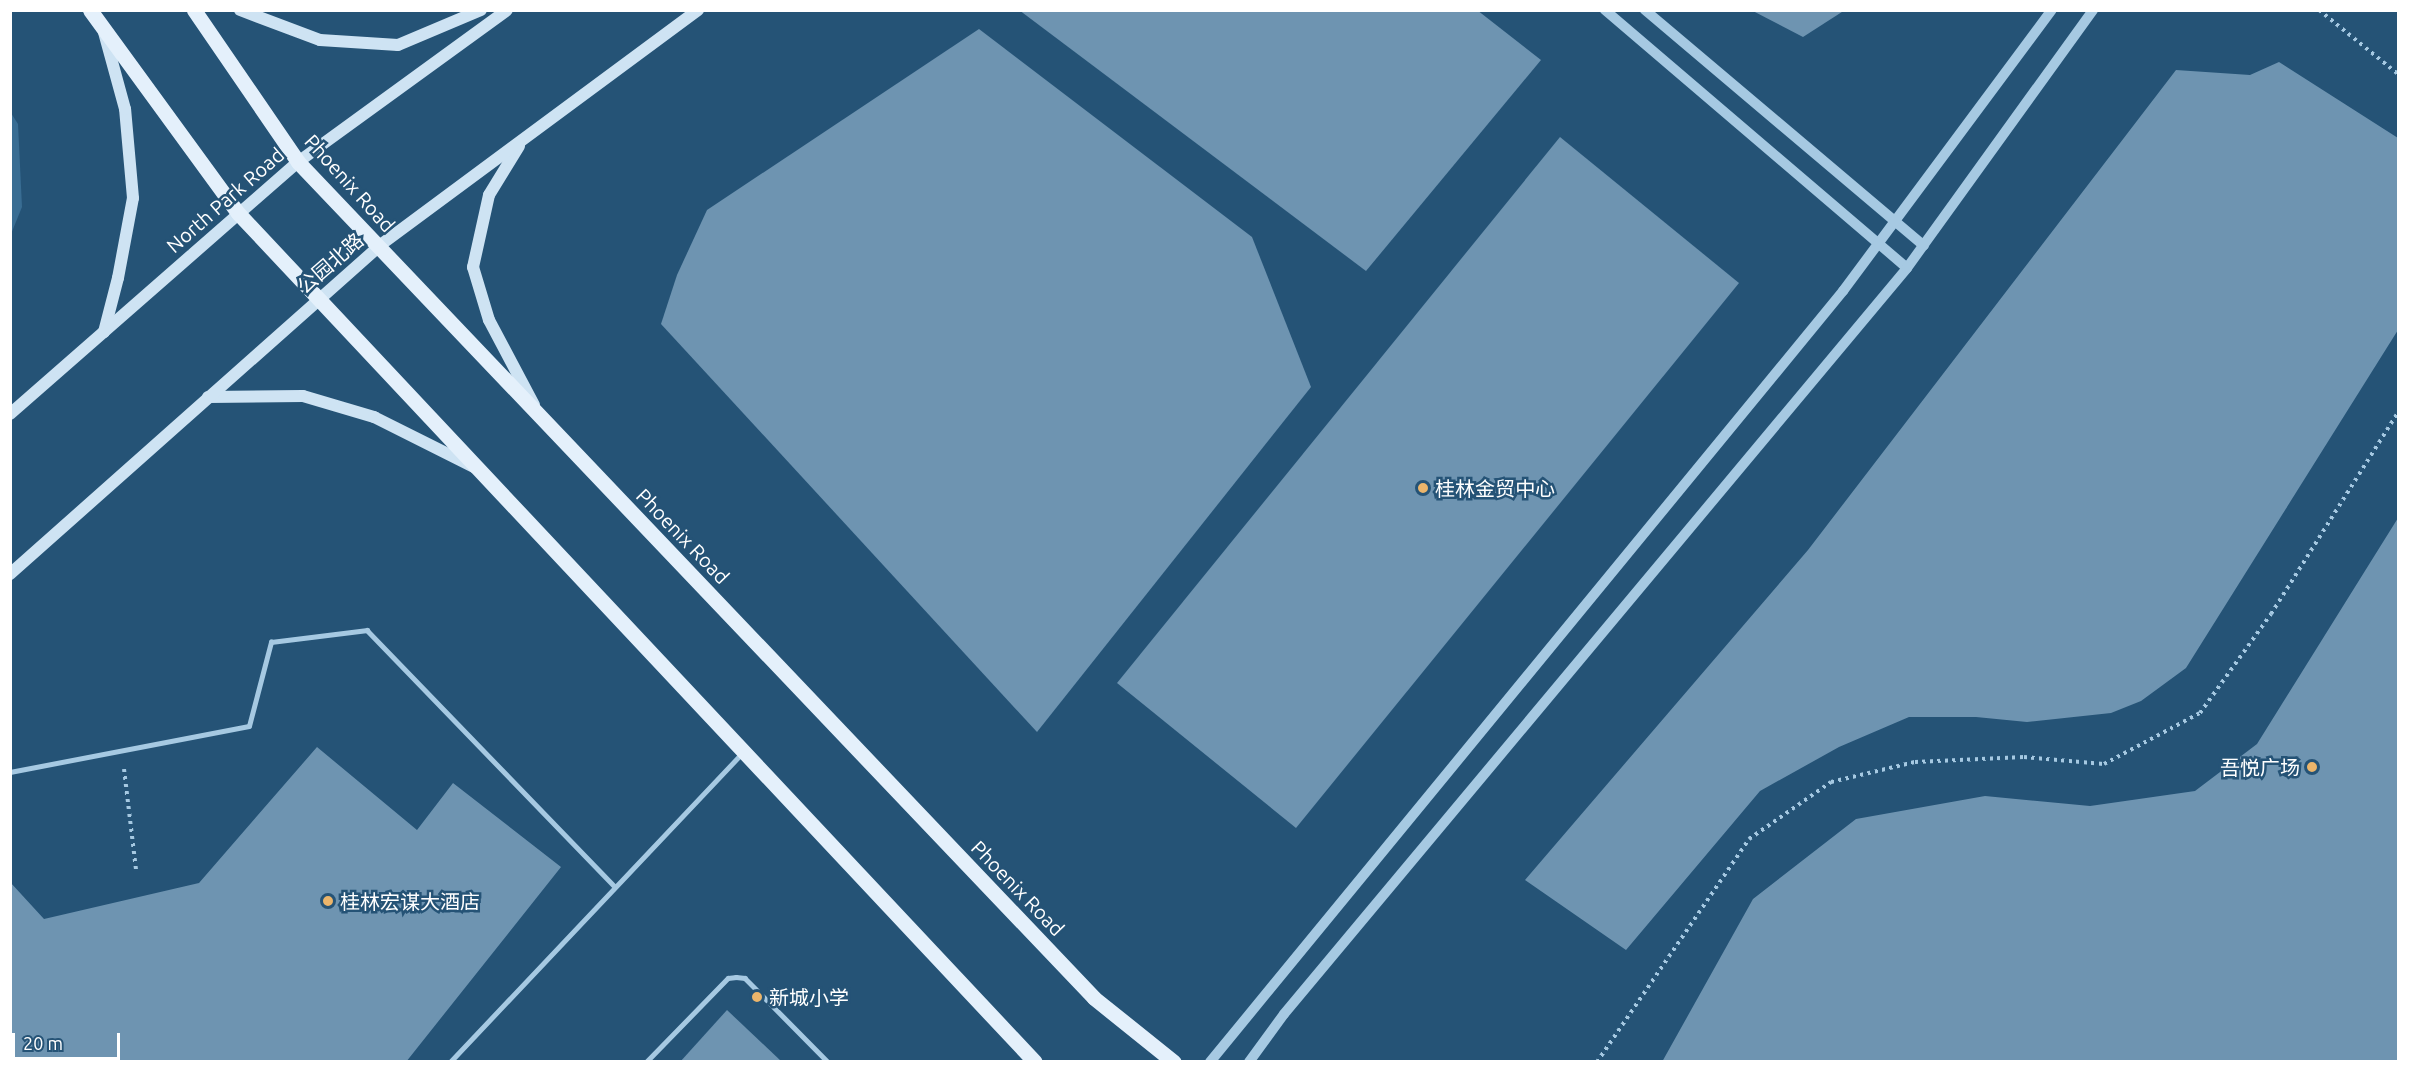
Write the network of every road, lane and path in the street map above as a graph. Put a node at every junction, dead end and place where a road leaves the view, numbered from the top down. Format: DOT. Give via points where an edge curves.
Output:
graph roads {
  1 [pos="90,10"];
  2 [pos="194,10"];
  3 [pos="240,10"];
  4 [pos="481,10"];
  5 [pos="507,10"];
  6 [pos="698,10"];
  7 [pos="1605,10"];
  8 [pos="1645,10"];
  9 [pos="2052,10"];
  10 [pos="2093,10"];
  11 [pos="2319,10"];
  12 [pos="103,28"];
  13 [pos="2398,74"];
  14 [pos="523,140"];
  15 [pos="298,162"];
  16 [pos="238,213"];
  17 [pos="1896,222"];
  18 [pos="1878,245"];
  19 [pos="379,246"];
  20 [pos="1924,246"];
  21 [pos="1907,268"];
  22 [pos="318,298"];
  23 [pos="104,332"];
  24 [pos="208,397"];
  25 [pos="2398,412"];
  26 [pos="10,414"];
  27 [pos="539,414"];
  28 [pos="480,470"];
  29 [pos="10,574"];
  30 [pos="122,751"];
  31 [pos="744,751"];
  32 [pos="10,772"];
  33 [pos="136,870"];
  34 [pos="615,887"];
  35 [pos="450,1062"];
  36 [pos="646,1062"];
  37 [pos="828,1062"];
  38 [pos="1035,1062"];
  39 [pos="1174,1062"];
  40 [pos="1210,1062"];
  41 [pos="1249,1062"];
  42 [pos="1597,1062"];
  1 -- 12 [label="main road"];
  2 -- 15 [label="main road, Phoenix Road"];
  3 -- 4 [label="main road" via="320,40 398,45"];
  5 -- 15 [label="main road, North Park Road"];
  6 -- 14 [label="main road, 公园北路"];
  7 -- 18 [label="street"];
  8 -- 17 [label="street"];
  9 -- 17 [label="street"];
  10 -- 20 [label="street"];
  11 -- 13 [label="path"];
  12 -- 16 [label="main road"];
  12 -- 23 [label="main road" via="125,109 133,198"];
  14 -- 19 [label="main road, 公园北路"];
  14 -- 27 [label="main road" via="489,195 473,267 489,320"];
  15 -- 16 [label="main road, North Park Road"];
  15 -- 19 [label="main road, Phoenix Road"];
  16 -- 22 [label="main road"];
  16 -- 23 [label="main road, North Park Road"];
  17 -- 18 [label="street"];
  17 -- 20 [label="street"];
  18 -- 21 [label="street"];
  18 -- 40 [label="street"];
  19 -- 22 [label="main road, 公园北路"];
  19 -- 27 [label="main road, Phoenix Road"];
  20 -- 21 [label="street"];
  21 -- 41 [label="street" via="1284,1014"];
  22 -- 24 [label="main road, 公园北路"];
  22 -- 28 [label="main road"];
  23 -- 26 [label="main road, North Park Road"];
  24 -- 28 [label="main road" via="303,396 374,417"];
  24 -- 29 [label="main road, 公园北路"];
  25 -- 42 [label="path" via="2271,614 2200,713 2104,764 2024,757 1915,762 1831,782 1749,838"];
  27 -- 39 [label="main road, Phoenix Road" via="1094,998"];
  28 -- 31 [label="main road"];
  30 -- 32 [label="lane"];
  30 -- 33 [label="path"];
  30 -- 34 [label="lane" via="249,726 271,642 367,630"];
  31 -- 34 [label="lane"];
  31 -- 38 [label="main road"];
  34 -- 35 [label="lane"];
  36 -- 37 [label="lane" via="728,978 736,977 745,978"];
}
